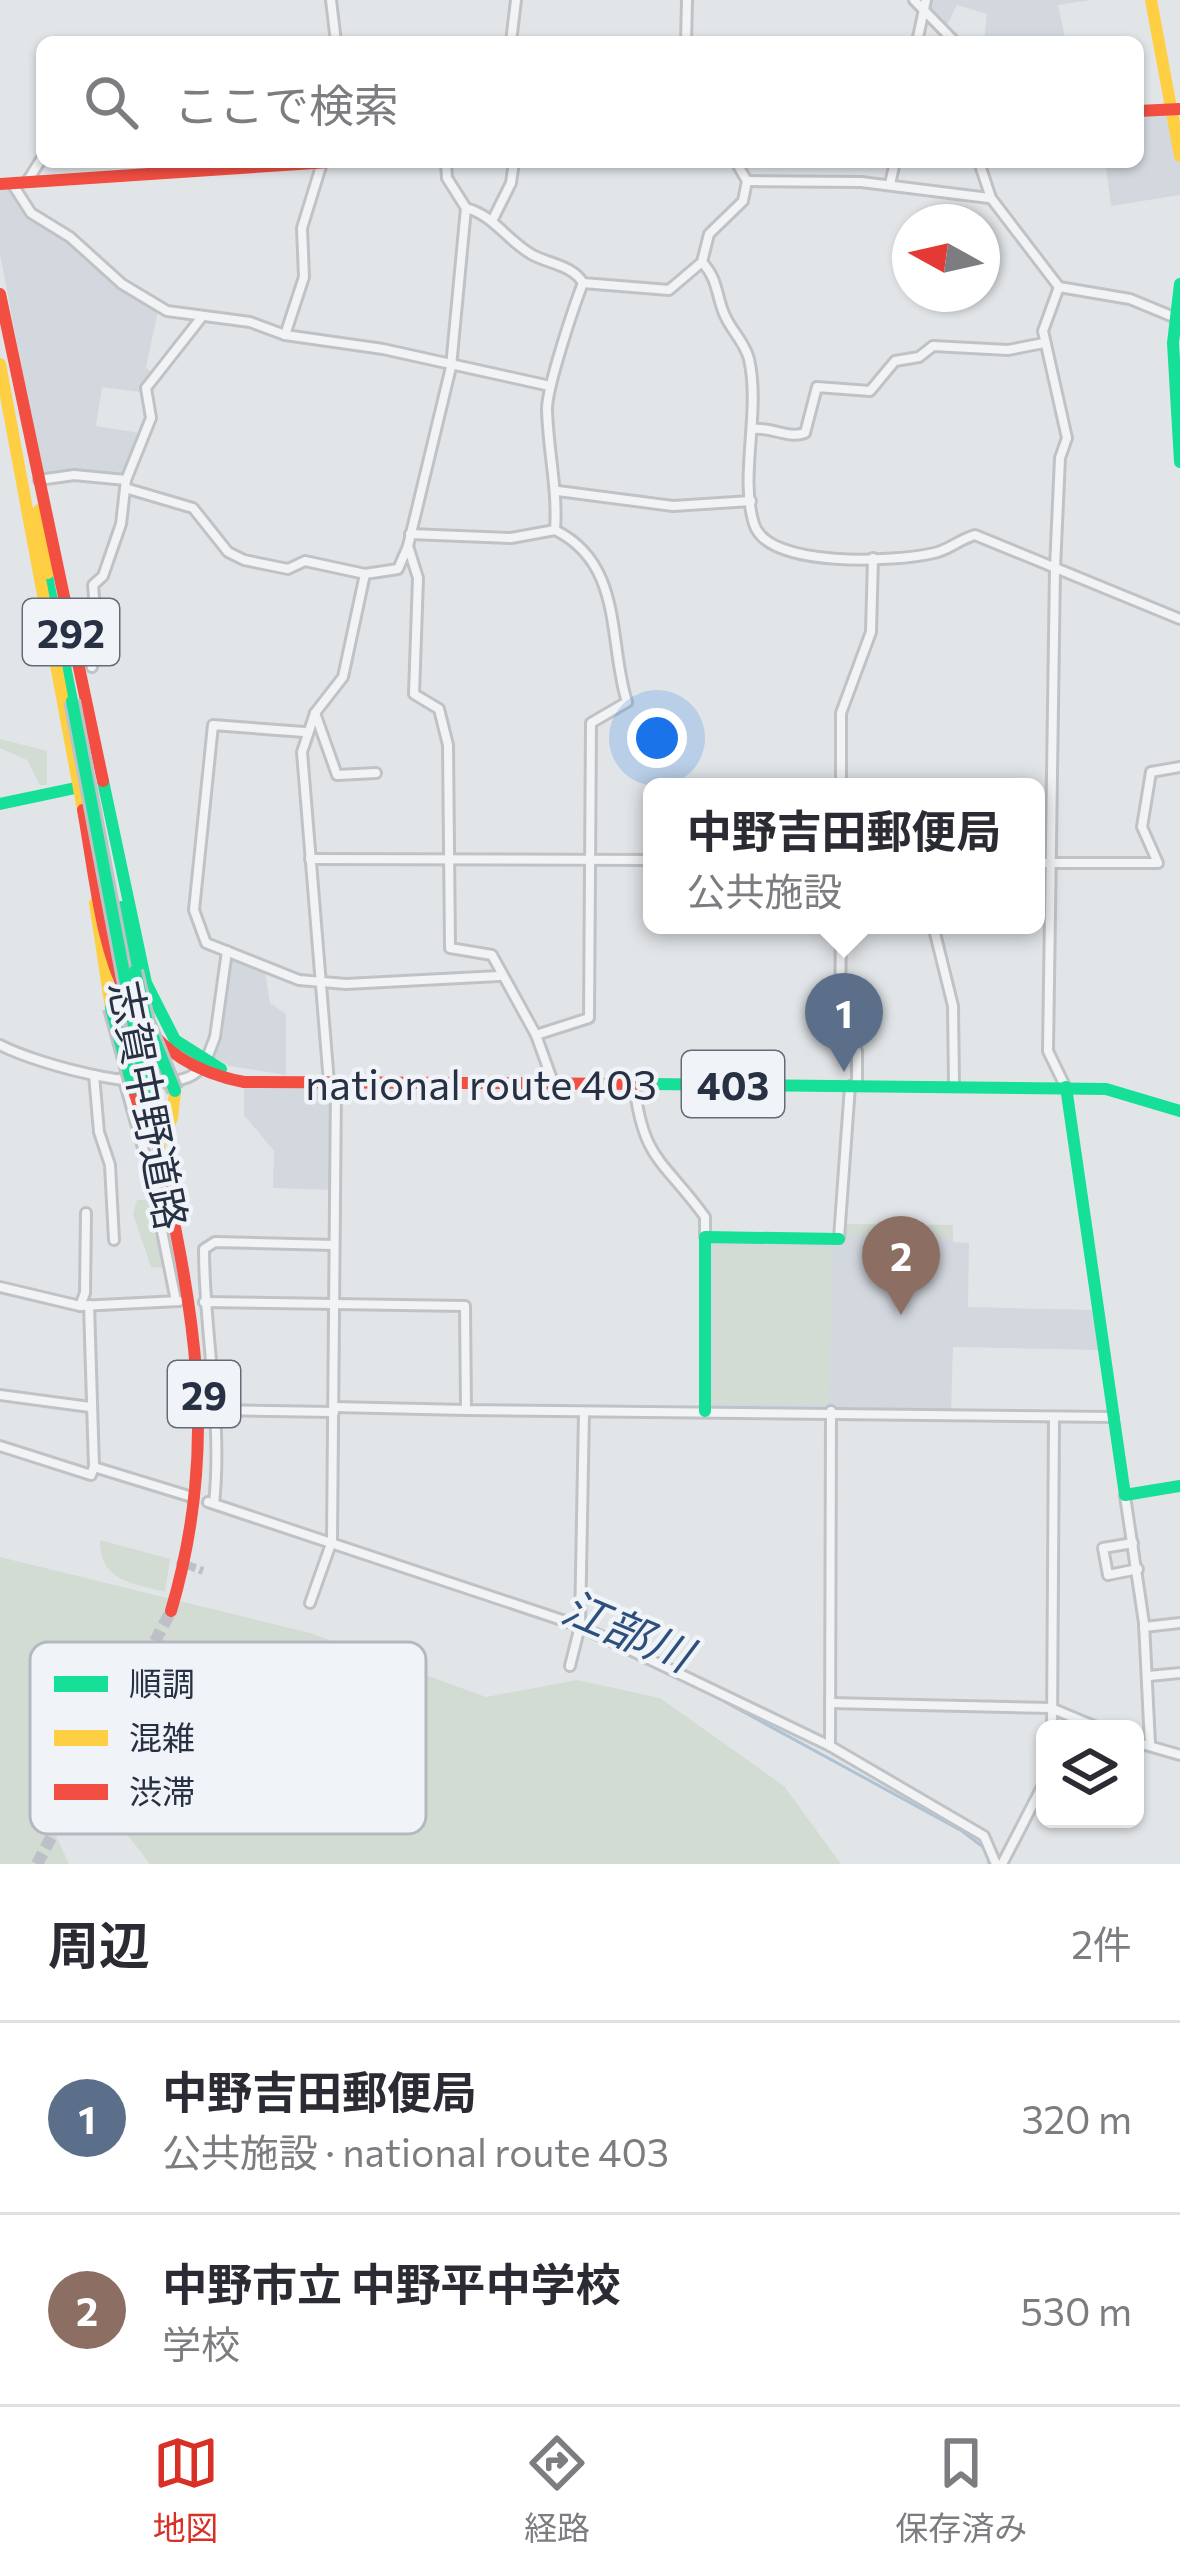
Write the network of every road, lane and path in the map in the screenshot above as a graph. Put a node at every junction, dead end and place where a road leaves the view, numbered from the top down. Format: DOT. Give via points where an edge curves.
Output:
graph roads {
  1 [pos="331,0"];
  2 [pos="516,0"];
  3 [pos="687,0"];
  4 [pos="914,0"];
  5 [pos="1154,1"];
  6 [pos="927,5"];
  7 [pos="335,36"];
  8 [pos="512,36"];
  9 [pos="686,36"];
  10 [pos="919,36"];
  11 [pos="950,36"];
  12 [pos="1175,109"];
  13 [pos="1144,111"];
  14 [pos="1180,154"];
  15 [pos="36,163"];
  16 [pos="100,168"];
  17 [pos="241,168"];
  18 [pos="323,168"];
  19 [pos="446,168"];
  20 [pos="513,168"];
  21 [pos="739,168"];
  22 [pos="894,168"];
  23 [pos="981,168"];
  24 [pos="101,178"];
  25 [pos="747,181"];
  26 [pos="13,183"];
  27 [pos="890,184"];
  28 [pos="991,198"];
  29 [pos="466,208"];
  30 [pos="492,221"];
  31 [pos="701,262"];
  32 [pos="583,283"];
  33 [pos="1180,284"];
  34 [pos="1059,286"];
  35 [pos="0,294"];
  36 [pos="201,318"];
  37 [pos="1177,318"];
  38 [pos="285,335"];
  39 [pos="1044,344"];
  40 [pos="0,364"];
  41 [pos="451,367"];
  42 [pos="550,386"];
  43 [pos="754,429"];
  44 [pos="1180,462"];
  45 [pos="31,482"];
  46 [pos="126,484"];
  47 [pos="558,491"];
  48 [pos="751,501"];
  49 [pos="555,530"];
  50 [pos="410,534"];
  51 [pos="408,546"];
  52 [pos="873,558"];
  53 [pos="1055,568"];
  54 [pos="365,574"];
  55 [pos="1180,620"];
  56 [pos="92,667"];
  57 [pos="315,713"];
  58 [pos="304,732"];
  59 [pos="1180,767"];
  60 [pos="376,773"];
  61 [pos="841,778"];
  62 [pos="100,784"];
  63 [pos="78,788"];
  64 [pos="0,804"];
  65 [pos="109,829"];
  66 [pos="447,856"];
  67 [pos="310,859"];
  68 [pos="590,859"];
  69 [pos="643,860"];
  70 [pos="1045,863"];
  71 [pos="1055,863"];
  72 [pos="96,886"];
  73 [pos="841,934"];
  74 [pos="935,934"];
  75 [pos="227,952"];
  76 [pos="499,976"];
  77 [pos="321,981"];
  78 [pos="157,1011"];
  79 [pos="141,1026"];
  80 [pos="536,1035"];
  81 [pos="0,1046"];
  82 [pos="202,1066"];
  83 [pos="94,1075"];
  84 [pos="332,1083"];
  85 [pos="634,1083"];
  86 [pos="554,1084"];
  87 [pos="854,1084"];
  88 [pos="953,1084"];
  89 [pos="134,1085"];
  90 [pos="1066,1087"];
  91 [pos="1180,1112"];
  92 [pos="158,1149"];
  93 [pos="163,1177"];
  94 [pos="86,1213"];
  95 [pos="705,1237"];
  96 [pos="114,1240"];
  97 [pos="839,1240"];
  98 [pos="335,1245"];
  99 [pos="0,1287"];
  100 [pos="204,1302"];
  101 [pos="333,1303"];
  102 [pos="84,1305"];
  103 [pos="0,1395"];
  104 [pos="90,1407"];
  105 [pos="216,1410"];
  106 [pos="334,1410"];
  107 [pos="466,1410"];
  108 [pos="704,1411"];
  109 [pos="584,1412"];
  110 [pos="831,1412"];
  111 [pos="1113,1417"];
  112 [pos="1054,1418"];
  113 [pos="0,1446"];
  114 [pos="94,1467"];
  115 [pos="1180,1486"];
  116 [pos="1125,1495"];
  117 [pos="192,1497"];
  118 [pos="332,1541"];
  119 [pos="1133,1543"];
  120 [pos="1138,1569"];
  121 [pos="310,1603"];
  122 [pos="171,1611"];
  123 [pos="1180,1623"];
  124 [pos="1144,1628"];
  125 [pos="579,1630"];
  126 [pos="570,1666"];
  127 [pos="1180,1673"];
  128 [pos="1149,1676"];
  129 [pos="830,1703"];
  130 [pos="1052,1708"];
  131 [pos="1052,1720"];
  132 [pos="1080,1720"];
  133 [pos="1144,1743"];
  134 [pos="1150,1744"];
  135 [pos="830,1746"];
  136 [pos="1180,1755"];
  137 [pos="1036,1797"];
  138 [pos="999,1864"];
  1 -- 7 [label="street"];
  2 -- 8 [label="street"];
  3 -- 9 [label="street"];
  4 -- 6 [label="street"];
  5 -- 12 [label="main road"];
  6 -- 10 [label="street"];
  6 -- 11 [label="street"];
  12 -- 13 [label="main road"];
  12 -- 14 [label="main road"];
  15 -- 26 [label="street"];
  16 -- 24 [label="street"];
  17 -- 24 [label="main road"];
  18 -- 38 [label="street" via="302,228 304,277"];
  19 -- 29 [label="street"];
  20 -- 30 [label="street"];
  21 -- 25 [label="street"];
  22 -- 27 [label="street"];
  23 -- 28 [label="street"];
  24 -- 26 [label="main road"];
  25 -- 27 [label="street"];
  25 -- 31 [label="street" via="743,201 709,234"];
  26 -- 36 [label="street" via="31,213 122,284 167,310"];
  27 -- 28 [label="street"];
  28 -- 34 [label="street"];
  29 -- 30 [label="street"];
  29 -- 41 [label="street"];
  30 -- 32 [label="street"];
  31 -- 32 [label="street" via="669,290"];
  31 -- 43 [label="street" via="749,360"];
  32 -- 42 [label="street"];
  33 -- 37 [label="main road"];
  34 -- 37 [label="street" via="1130,299"];
  34 -- 39 [label="street"];
  35 -- 45 [label="main road, 292"];
  36 -- 38 [label="street"];
  36 -- 46 [label="street" via="152,374 151,418"];
  37 -- 44 [label="main road"];
  38 -- 41 [label="street"];
  39 -- 43 [label="street" via="933,346 895,361 870,391 818,387 806,433"];
  39 -- 53 [label="street" via="1067,424"];
  40 -- 45 [label="main road, 292"];
  41 -- 42 [label="street"];
  41 -- 50 [label="street"];
  42 -- 47 [label="street"];
  43 -- 48 [label="street"];
  45 -- 46 [label="street" via="74,475"];
  45 -- 62 [label="main road, 292"];
  45 -- 63 [label="main road, 292"];
  45 -- 89 [label="main road, 志賀中野道路 / 29, bridge"];
  46 -- 54 [label="street" via="193,508 244,560 287,569 305,561"];
  46 -- 56 [label="street" via="121,524 93,585"];
  47 -- 48 [label="street" via="673,506"];
  47 -- 49 [label="street"];
  48 -- 52 [label="street" via="766,543 833,560"];
  49 -- 50 [label="street" via="511,538"];
  49 -- 68 [label="street" via="580,547 608,589 627,702 591,723"];
  50 -- 51 [label="street"];
  51 -- 54 [label="street" via="398,569"];
  51 -- 66 [label="street" via="418,578 414,694 439,709 448,745"];
  52 -- 53 [label="street" via="932,554 975,535"];
  52 -- 61 [label="street" via="871,632 842,713"];
  53 -- 55 [label="street"];
  53 -- 71 [label="street"];
  54 -- 57 [label="street" via="343,676"];
  57 -- 58 [label="street"];
  57 -- 60 [label="street" via="337,776"];
  58 -- 67 [label="street"];
  58 -- 75 [label="street" via="213,725 194,910 206,943"];
  59 -- 71 [label="street" via="1151,772 1142,827 1158,863"];
  62 -- 63 [label="main road"];
  62 -- 65 [label="main road"];
  63 -- 64 [label="main road"];
  63 -- 72 [label="main road, national route 403 / 403"];
  65 -- 78 [label="main road"];
  65 -- 92 [label="main road, 29, bridge" via="147,1022 175,1090"];
  66 -- 67 [label="street"];
  66 -- 68 [label="street"];
  66 -- 76 [label="street" via="450,948 491,956"];
  67 -- 77 [label="street"];
  68 -- 69 [label="street"];
  68 -- 80 [label="street" via="589,1018"];
  70 -- 71 [label="street"];
  71 -- 90 [label="street" via="1048,1051"];
  72 -- 79 [label="main road, national route 403 / 403" via="116,980"];
  72 -- 89 [label="main road, 29, bridge" via="112,1008"];
  73 -- 87 [label="street" via="841,1019 857,1051"];
  74 -- 88 [label="street" via="953,1006"];
  75 -- 77 [label="street"];
  75 -- 82 [label="street" via="215,1037"];
  76 -- 77 [label="street"];
  76 -- 80 [label="street"];
  77 -- 84 [label="street"];
  78 -- 79 [label="main road"];
  78 -- 82 [label="main road"];
  79 -- 82 [label="main road, national route 403 / 403"];
  80 -- 86 [label="street"];
  81 -- 83 [label="street"];
  82 -- 84 [label="main road, national route 403 / 403" via="236,1082"];
  82 -- 89 [label="street" via="180,1082"];
  83 -- 89 [label="street"];
  83 -- 96 [label="street"];
  84 -- 86 [label="main road, national route 403 / 403"];
  84 -- 98 [label="street"];
  85 -- 86 [label="main road, national route 403 / 403"];
  85 -- 87 [label="main road, national route 403 / 403"];
  85 -- 95 [label="street" via="640,1131 705,1217"];
  87 -- 88 [label="main road, national route 403 / 403"];
  87 -- 97 [label="street"];
  88 -- 90 [label="main road, national route 403 / 403"];
  89 -- 92 [label="main road, 志賀中野道路 / 29"];
  89 -- 93 [label="main road, 29"];
  89 -- 102 [label="street" via="178,1301"];
  90 -- 91 [label="main road, national route 403 / 403" via="1106,1089"];
  90 -- 111 [label="main road"];
  92 -- 93 [label="main road, 志賀中野道路 / 29"];
  93 -- 122 [label="main road, 志賀中野道路 / 29" via="206,1425 197,1522"];
  94 -- 102 [label="street"];
  95 -- 97 [label="main road"];
  95 -- 108 [label="main road"];
  98 -- 100 [label="street" via="215,1242 204,1249"];
  98 -- 101 [label="street"];
  99 -- 102 [label="street"];
  100 -- 101 [label="street"];
  100 -- 105 [label="street"];
  101 -- 106 [label="street"];
  101 -- 107 [label="street" via="465,1306"];
  102 -- 104 [label="street"];
  103 -- 104 [label="street"];
  104 -- 114 [label="street"];
  105 -- 106 [label="street"];
  105 -- 118 [label="street" via="211,1503"];
  106 -- 107 [label="street"];
  106 -- 118 [label="street"];
  107 -- 109 [label="street"];
  108 -- 109 [label="street"];
  108 -- 110 [label="street"];
  109 -- 125 [label="street"];
  110 -- 112 [label="street"];
  110 -- 129 [label="street"];
  111 -- 112 [label="street"];
  111 -- 116 [label="main road"];
  112 -- 130 [label="street"];
  113 -- 114 [label="street" via="91,1475"];
  114 -- 117 [label="street"];
  115 -- 116 [label="main road"];
  116 -- 119 [label="street"];
  118 -- 121 [label="street"];
  118 -- 125 [label="street"];
  119 -- 120 [label="street"];
  119 -- 120 [label="street" via="1103,1548 1108,1575"];
  120 -- 124 [label="street"];
  123 -- 124 [label="street"];
  124 -- 128 [label="street"];
  125 -- 126 [label="street"];
  125 -- 135 [label="street"];
  127 -- 128 [label="street"];
  128 -- 134 [label="street"];
  129 -- 130 [label="street"];
  129 -- 135 [label="street"];
  130 -- 131 [label="street"];
  130 -- 132 [label="street"];
  133 -- 134 [label="street"];
  134 -- 136 [label="street"];
  135 -- 138 [label="street" via="983,1836"];
  137 -- 138 [label="street"];
}
